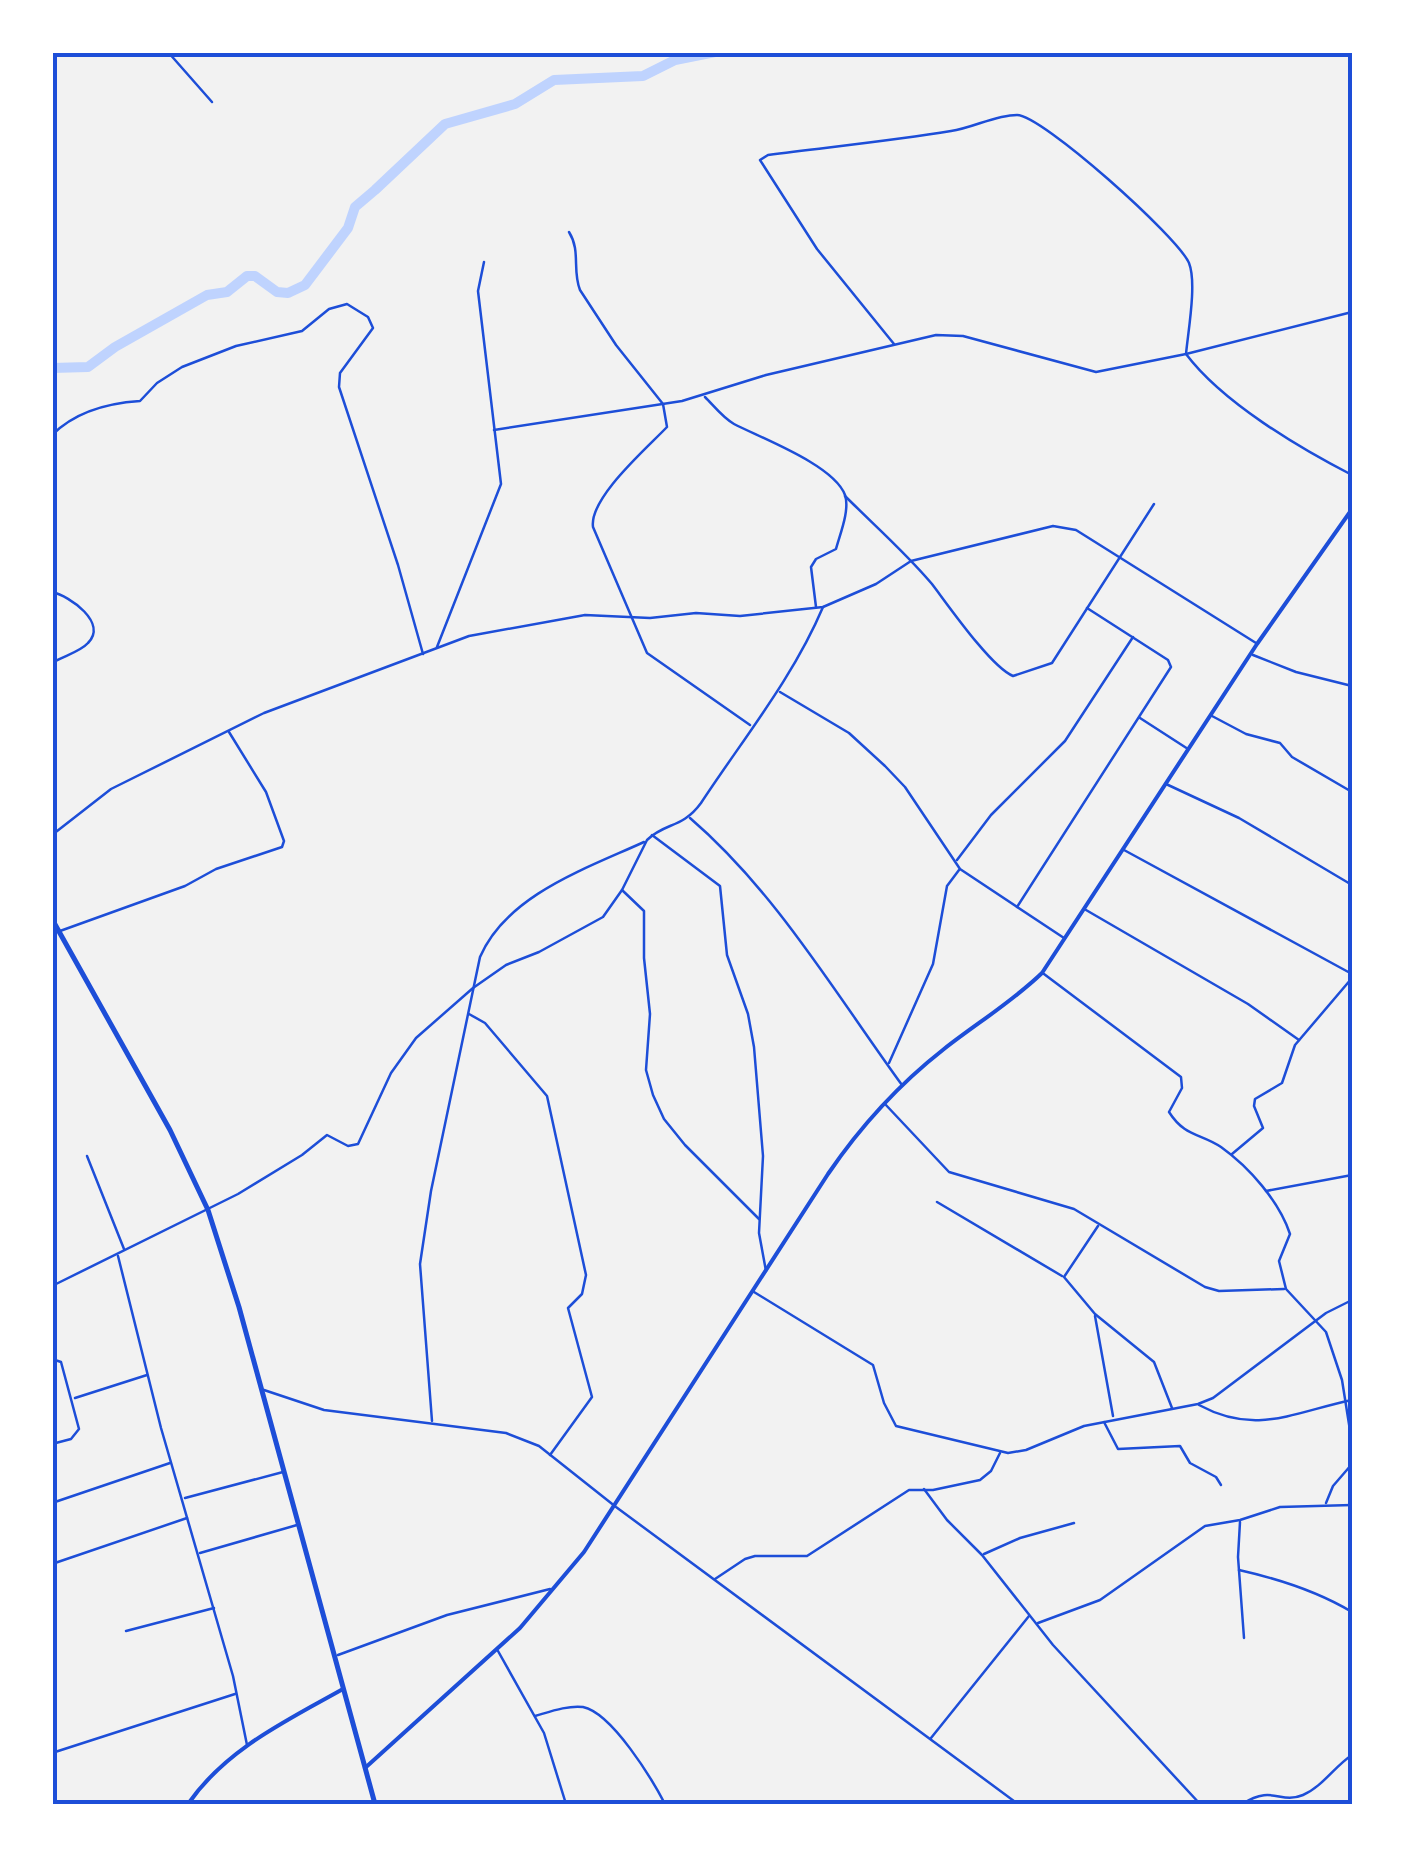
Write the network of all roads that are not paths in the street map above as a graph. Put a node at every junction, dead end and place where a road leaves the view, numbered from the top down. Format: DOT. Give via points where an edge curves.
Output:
graph roads {
  1 [pos="168,52"];
  2 [pos="212,102"];
  3 [pos="570,232"];
  4 [pos="484,262"];
  5 [pos="1352,312"];
  6 [pos="894,344"];
  7 [pos="1186,354"];
  8 [pos="704,396"];
  9 [pos="663,404"];
  10 [pos="494,430"];
  11 [pos="52,435"];
  12 [pos="1352,475"];
  13 [pos="845,496"];
  14 [pos="1154,504"];
  15 [pos="1352,509"];
  16 [pos="1120,559"];
  17 [pos="911,562"];
  18 [pos="52,592"];
  19 [pos="823,607"];
  20 [pos="816,608"];
  21 [pos="1087,608"];
  22 [pos="632,617"];
  23 [pos="1133,637"];
  24 [pos="1257,644"];
  25 [pos="436,648"];
  26 [pos="422,654"];
  27 [pos="1252,654"];
  28 [pos="52,663"];
  29 [pos="1352,686"];
  30 [pos="779,691"];
  31 [pos="1212,716"];
  32 [pos="1140,718"];
  33 [pos="752,726"];
  34 [pos="228,731"];
  35 [pos="1189,750"];
  36 [pos="1166,784"];
  37 [pos="1352,792"];
  38 [pos="690,818"];
  39 [pos="52,834"];
  40 [pos="652,835"];
  41 [pos="647,840"];
  42 [pos="1122,850"];
  43 [pos="956,862"];
  44 [pos="960,869"];
  45 [pos="1352,885"];
  46 [pos="622,890"];
  47 [pos="1017,907"];
  48 [pos="1085,909"];
  49 [pos="52,919"];
  50 [pos="60,931"];
  51 [pos="1066,939"];
  52 [pos="1042,973"];
  53 [pos="1352,976"];
  54 [pos="473,988"];
  55 [pos="468,1014"];
  56 [pos="1298,1040"];
  57 [pos="888,1066"];
  58 [pos="902,1086"];
  59 [pos="884,1103"];
  60 [pos="1231,1155"];
  61 [pos="86,1156"];
  62 [pos="1352,1175"];
  63 [pos="1266,1191"];
  64 [pos="938,1202"];
  65 [pos="208,1210"];
  66 [pos="760,1220"];
  67 [pos="1099,1224"];
  68 [pos="125,1250"];
  69 [pos="118,1254"];
  70 [pos="766,1273"];
  71 [pos="1064,1277"];
  72 [pos="52,1279"];
  73 [pos="54,1286"];
  74 [pos="1286,1289"];
  75 [pos="754,1292"];
  76 [pos="1352,1300"];
  77 [pos="1095,1314"];
  78 [pos="1317,1320"];
  79 [pos="52,1359"];
  80 [pos="146,1375"];
  81 [pos="262,1390"];
  82 [pos="73,1398"];
  83 [pos="1352,1400"];
  84 [pos="1346,1402"];
  85 [pos="1198,1404"];
  86 [pos="1172,1408"];
  87 [pos="1113,1418"];
  88 [pos="1104,1421"];
  89 [pos="432,1423"];
  90 [pos="52,1444"];
  91 [pos="1352,1444"];
  92 [pos="1000,1452"];
  93 [pos="550,1455"];
  94 [pos="171,1462"];
  95 [pos="1352,1464"];
  96 [pos="284,1472"];
  97 [pos="1221,1486"];
  98 [pos="924,1489"];
  99 [pos="184,1499"];
  100 [pos="52,1503"];
  101 [pos="1326,1505"];
  102 [pos="1352,1505"];
  103 [pos="616,1507"];
  104 [pos="188,1518"];
  105 [pos="1240,1520"];
  106 [pos="1074,1523"];
  107 [pos="298,1524"];
  108 [pos="200,1552"];
  109 [pos="982,1555"];
  110 [pos="52,1564"];
  111 [pos="1239,1570"];
  112 [pos="715,1580"];
  113 [pos="556,1588"];
  114 [pos="215,1608"];
  115 [pos="1352,1612"];
  116 [pos="1030,1615"];
  117 [pos="1036,1624"];
  118 [pos="126,1631"];
  119 [pos="1244,1638"];
  120 [pos="497,1650"];
  121 [pos="334,1656"];
  122 [pos="343,1689"];
  123 [pos="237,1693"];
  124 [pos="535,1716"];
  125 [pos="932,1738"];
  126 [pos="246,1745"];
  127 [pos="52,1753"];
  128 [pos="1352,1755"];
  129 [pos="365,1768"];
  130 [pos="188,1804"];
  131 [pos="374,1804"];
  132 [pos="566,1804"];
  133 [pos="665,1804"];
  134 [pos="1018,1804"];
  135 [pos="1200,1804"];
  136 [pos="1242,1804"];
  1 -- 2 [label="street"];
  3 -- 9 [label="street" via="580,290"];
  4 -- 10 [label="street" via="478,291"];
  5 -- 7 [label="street"];
  6 -- 7 [label="street" via="936,334 963,336 1087,372"];
  6 -- 7 [label="street" via="817,249 760,160 1019,115 1047,128 1145,210 1184,254 1192,278"];
  6 -- 8 [label="street"];
  7 -- 12 [label="street" via="1226,395"];
  8 -- 9 [label="street"];
  8 -- 13 [label="street" via="730,422 784,446"];
  9 -- 10 [label="street"];
  9 -- 22 [label="street" via="667,427 620,476 592,520"];
  10 -- 25 [label="street" via="501,484"];
  11 -- 26 [label="street" via="85,413 140,401 182,367 302,331 347,304 373,328 340,373 339,387"];
  13 -- 17 [label="street"];
  13 -- 20 [label="street" via="836,549 811,566"];
  14 -- 16 [label="street"];
  15 -- 24 [label="street"];
  16 -- 17 [label="street" via="1076,530 1053,526"];
  16 -- 21 [label="street"];
  16 -- 24 [label="street"];
  17 -- 19 [label="street"];
  17 -- 21 [label="street" via="1008,674 1052,663"];
  18 -- 28 [label="street" via="78,604 92,628 88,644"];
  19 -- 20 [label="street"];
  19 -- 30 [label="street"];
  20 -- 22 [label="street"];
  21 -- 23 [label="street"];
  22 -- 25 [label="street" via="586,615"];
  22 -- 33 [label="street" via="654,659"];
  23 -- 32 [label="street" via="1171,666"];
  23 -- 43 [label="street" via="1065,742 991,815"];
  24 -- 27 [label="street"];
  25 -- 26 [label="street"];
  26 -- 34 [label="street"];
  27 -- 29 [label="street"];
  27 -- 31 [label="street"];
  30 -- 33 [label="street"];
  30 -- 43 [label="street" via="849,733 885,766"];
  31 -- 35 [label="street"];
  31 -- 37 [label="street" via="1280,744"];
  32 -- 35 [label="street"];
  32 -- 47 [label="street"];
  33 -- 38 [label="street"];
  34 -- 39 [label="street" via="111,789"];
  34 -- 50 [label="street" via="266,792 282,847"];
  35 -- 36 [label="street"];
  36 -- 42 [label="street"];
  36 -- 45 [label="street"];
  38 -- 40 [label="street"];
  38 -- 57 [label="street" via="733,855"];
  40 -- 41 [label="street"];
  40 -- 66 [label="street" via="720,886 727,955 754,1046 763,1156"];
  41 -- 46 [label="street"];
  41 -- 54 [label="street" via="508,916 490,933"];
  42 -- 48 [label="street"];
  42 -- 53 [label="street"];
  43 -- 44 [label="street"];
  44 -- 47 [label="street"];
  44 -- 57 [label="street" via="947,886 932,964"];
  46 -- 54 [label="street" via="611,910 586,928"];
  46 -- 66 [label="street" via="644,911 646,1070 653,1095 693,1154"];
  47 -- 51 [label="street"];
  48 -- 51 [label="street"];
  48 -- 56 [label="street"];
  49 -- 50 [label="main road"];
  50 -- 65 [label="main road"];
  51 -- 52 [label="street"];
  52 -- 58 [label="street"];
  52 -- 60 [label="street" via="1180,1077 1172,1116 1185,1132"];
  53 -- 56 [label="street"];
  54 -- 55 [label="street"];
  54 -- 65 [label="street" via="403,1054 358,1144 327,1136"];
  55 -- 89 [label="street" via="420,1264"];
  55 -- 93 [label="street" via="485,1022 546,1096 586,1275 582,1294 568,1308 592,1398"];
  56 -- 60 [label="street" via="1282,1083 1253,1102 1263,1128"];
  57 -- 58 [label="street"];
  58 -- 59 [label="street"];
  59 -- 67 [label="street" via="949,1172 1054,1201"];
  59 -- 70 [label="street" via="847,1146"];
  60 -- 63 [label="street"];
  61 -- 68 [label="street"];
  62 -- 63 [label="street"];
  63 -- 74 [label="street" via="1288,1229 1279,1260"];
  64 -- 71 [label="street"];
  65 -- 68 [label="street"];
  65 -- 81 [label="main road"];
  66 -- 70 [label="street"];
  67 -- 71 [label="street"];
  67 -- 74 [label="street" via="1205,1287"];
  68 -- 69 [label="street"];
  69 -- 73 [label="street"];
  69 -- 80 [label="street"];
  70 -- 75 [label="street"];
  71 -- 77 [label="street"];
  72 -- 73 [label="street"];
  74 -- 78 [label="street"];
  75 -- 92 [label="street" via="873,1366 896,1426"];
  75 -- 103 [label="street"];
  76 -- 78 [label="street"];
  77 -- 86 [label="street" via="1154,1362"];
  77 -- 87 [label="street"];
  78 -- 84 [label="street"];
  78 -- 85 [label="street"];
  79 -- 82 [label="street" via="61,1362"];
  80 -- 82 [label="street"];
  80 -- 94 [label="street"];
  81 -- 89 [label="street" via="324,1410"];
  81 -- 96 [label="main road"];
  82 -- 90 [label="street" via="77,1435"];
  83 -- 84 [label="street"];
  84 -- 85 [label="street" via="1273,1422 1223,1418"];
  84 -- 91 [label="street"];
  85 -- 86 [label="street"];
  86 -- 87 [label="street"];
  87 -- 88 [label="street"];
  88 -- 92 [label="street" via="1026,1450"];
  88 -- 97 [label="street" via="1118,1449 1180,1446 1190,1463"];
  89 -- 93 [label="street" via="506,1433"];
  92 -- 98 [label="street" via="980,1480"];
  93 -- 103 [label="street"];
  94 -- 99 [label="street"];
  94 -- 100 [label="street"];
  95 -- 101 [label="street" via="1332,1486"];
  96 -- 99 [label="street"];
  96 -- 107 [label="main road"];
  98 -- 109 [label="street"];
  98 -- 112 [label="street" via="889,1501 807,1556 745,1558"];
  99 -- 104 [label="street"];
  101 -- 102 [label="street"];
  101 -- 105 [label="street" via="1280,1507"];
  103 -- 112 [label="street"];
  103 -- 113 [label="street"];
  104 -- 108 [label="street"];
  104 -- 110 [label="street"];
  105 -- 111 [label="street"];
  105 -- 117 [label="street" via="1194,1531 1100,1600"];
  106 -- 109 [label="street"];
  107 -- 108 [label="street"];
  107 -- 121 [label="main road"];
  108 -- 114 [label="street"];
  109 -- 116 [label="street"];
  111 -- 115 [label="street" via="1276,1578"];
  111 -- 119 [label="street"];
  112 -- 125 [label="street"];
  113 -- 120 [label="street"];
  113 -- 121 [label="street" via="447,1615"];
  114 -- 118 [label="street"];
  114 -- 123 [label="street"];
  116 -- 117 [label="street"];
  116 -- 125 [label="street"];
  117 -- 135 [label="street"];
  120 -- 124 [label="street"];
  120 -- 129 [label="street"];
  121 -- 122 [label="main road"];
  122 -- 126 [label="street"];
  122 -- 129 [label="main road"];
  123 -- 126 [label="street"];
  123 -- 127 [label="street"];
  124 -- 132 [label="street"];
  124 -- 133 [label="street" via="586,1708 638,1758"];
  125 -- 134 [label="street"];
  126 -- 130 [label="street"];
  128 -- 136 [label="street" via="1306,1794 1260,1794"];
  129 -- 131 [label="main road"];
}
